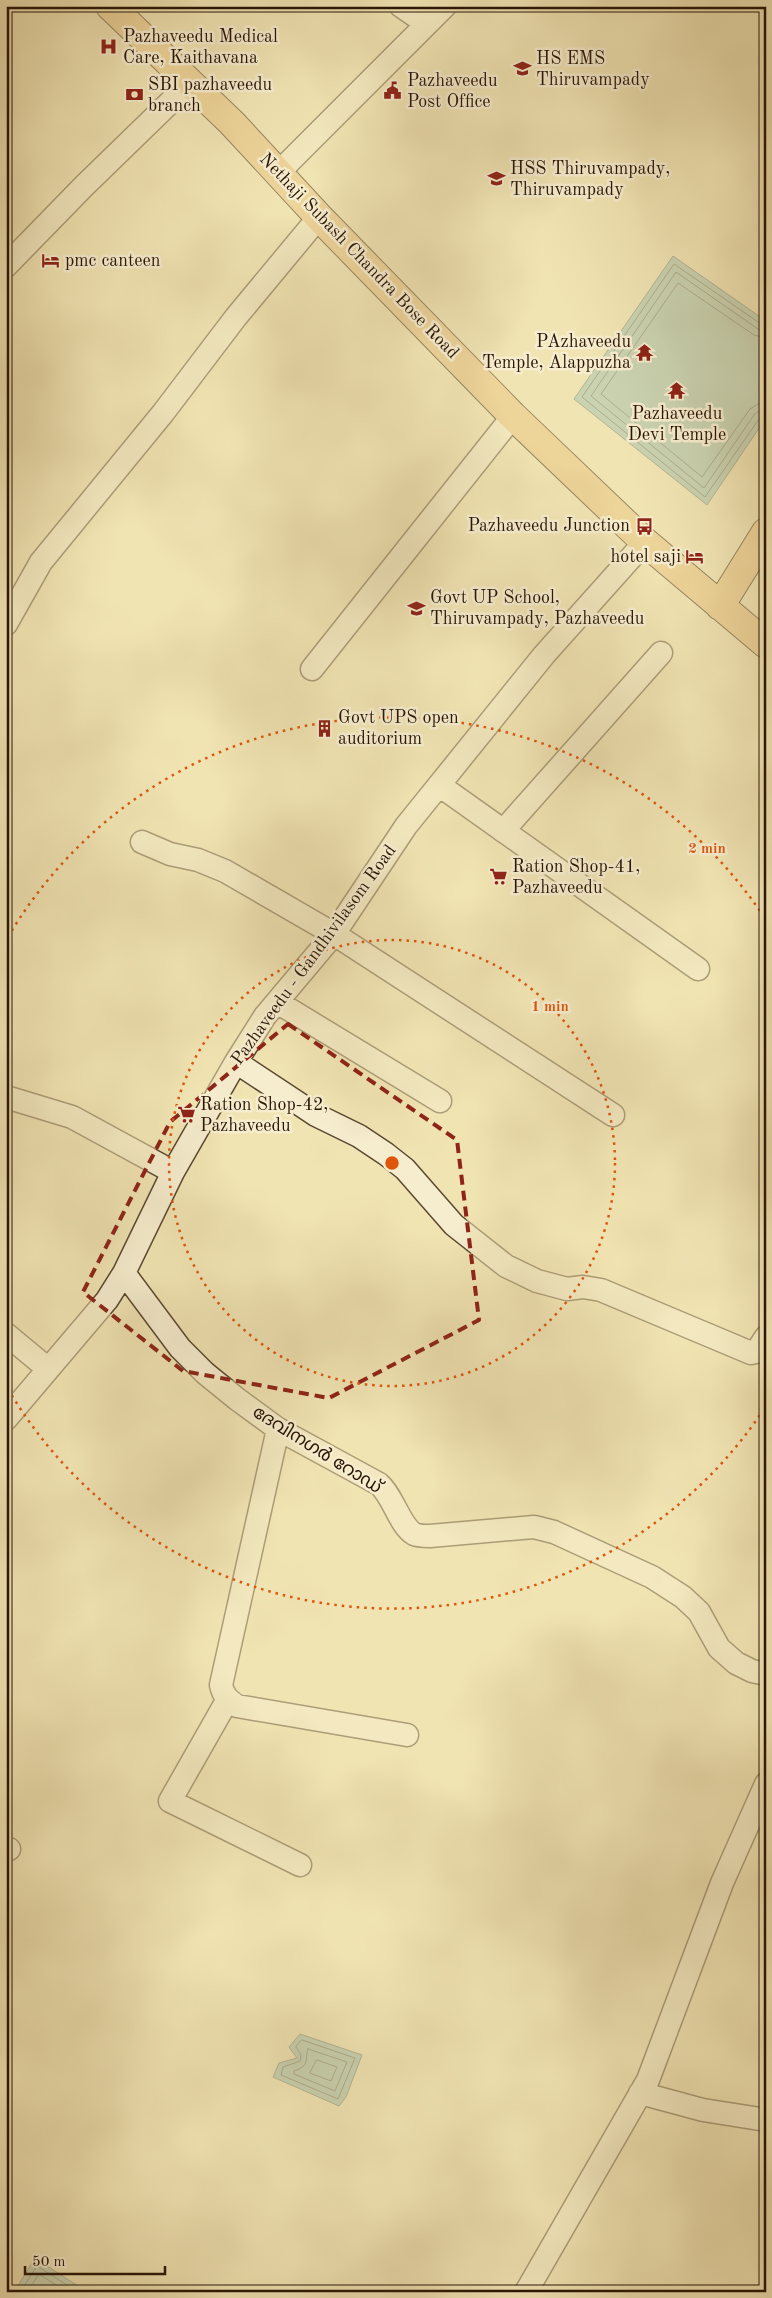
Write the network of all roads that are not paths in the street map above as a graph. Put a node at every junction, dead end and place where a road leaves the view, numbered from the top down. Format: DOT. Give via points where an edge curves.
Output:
graph roads {
  1 [pos="110,6"];
  2 [pos="401,6"];
  3 [pos="445,6"];
  4 [pos="427,24"];
  5 [pos="190,83"];
  6 [pos="279,172"];
  7 [pos="319,217"];
  8 [pos="6,266"];
  9 [pos="513,416"];
  10 [pos="766,532"];
  11 [pos="645,542"];
  12 [pos="720,606"];
  13 [pos="6,624"];
  14 [pos="766,644"];
  15 [pos="661,654"];
  16 [pos="312,669"];
  17 [pos="439,785"];
  18 [pos="503,831"];
  19 [pos="142,842"];
  20 [pos="334,934"];
  21 [pos="698,969"];
  22 [pos="277,1002"];
  23 [pos="236,1062"];
  24 [pos="6,1097"];
  25 [pos="440,1102"];
  26 [pos="613,1115"];
  27 [pos="173,1172"];
  28 [pos="124,1273"];
  29 [pos="6,1334"];
  30 [pos="766,1337"];
  31 [pos="47,1368"];
  32 [pos="6,1418"];
  33 [pos="278,1430"];
  34 [pos="766,1674"];
  35 [pos="228,1699"];
  36 [pos="407,1735"];
  37 [pos="766,1784"];
  38 [pos="300,1865"];
  39 [pos="640,2093"];
  40 [pos="766,2120"];
  41 [pos="526,2292"];
  1 -- 5 [label="main road, Nethaji Subash Chandra Bose Road"];
  2 -- 4 [label="street"];
  3 -- 4 [label="street"];
  4 -- 6 [label="street"];
  5 -- 6 [label="main road, Nethaji Subash Chandra Bose Road"];
  5 -- 8 [label="street"];
  6 -- 7 [label="main road, Nethaji Subash Chandra Bose Road"];
  7 -- 9 [label="main road, Nethaji Subash Chandra Bose Road"];
  7 -- 13 [label="street" via="41,562"];
  9 -- 11 [label="main road, Nethaji Subash Chandra Bose Road"];
  9 -- 16 [label="street"];
  10 -- 12 [label="main road"];
  11 -- 12 [label="main road, Nethaji Subash Chandra Bose Road"];
  11 -- 17 [label="street, Pazhaveedu - Gandhivilasom Road" via="544,655"];
  12 -- 14 [label="main road, Nethaji Subash Chandra Bose Road"];
  15 -- 18 [label="street"];
  17 -- 18 [label="street"];
  17 -- 20 [label="street, Pazhaveedu - Gandhivilasom Road" via="406,826"];
  18 -- 21 [label="street"];
  19 -- 20 [label="street" via="225,871"];
  20 -- 22 [label="street, Pazhaveedu - Gandhivilasom Road"];
  20 -- 26 [label="street"];
  22 -- 23 [label="street, Pazhaveedu - Gandhivilasom Road"];
  22 -- 25 [label="street"];
  23 -- 27 [label="street, Pazhaveedu - Gandhivilasom Road"];
  23 -- 30 [label="street" via="316,1115 359,1136 386,1154 405,1169 454,1225 506,1266 536,1282 567,1289 601,1290 751,1353 756,1352"];
  24 -- 27 [label="street" via="72,1117"];
  27 -- 28 [label="street, Pazhaveedu - Gandhivilasom Road"];
  28 -- 31 [label="street, Pazhaveedu - Gandhivilasom Road" via="107,1300"];
  28 -- 33 [label="street, ദേവിനഗർ റോഡ്" via="180,1348 224,1389"];
  29 -- 31 [label="street"];
  31 -- 32 [label="street, Pazhaveedu - Gandhivilasom Road"];
  33 -- 34 [label="street, ദേവിനഗർ റോഡ്" via="379,1484 414,1534 430,1536 534,1528 554,1532 652,1577 700,1612 720,1648 736,1663"];
  33 -- 35 [label="street" via="221,1685"];
  35 -- 36 [label="street" via="237,1706"];
  35 -- 38 [label="street" via="170,1801"];
  37 -- 39 [label="street" via="722,1883 648,2080"];
  39 -- 40 [label="street" via="703,2110"];
  39 -- 41 [label="street"];
}
